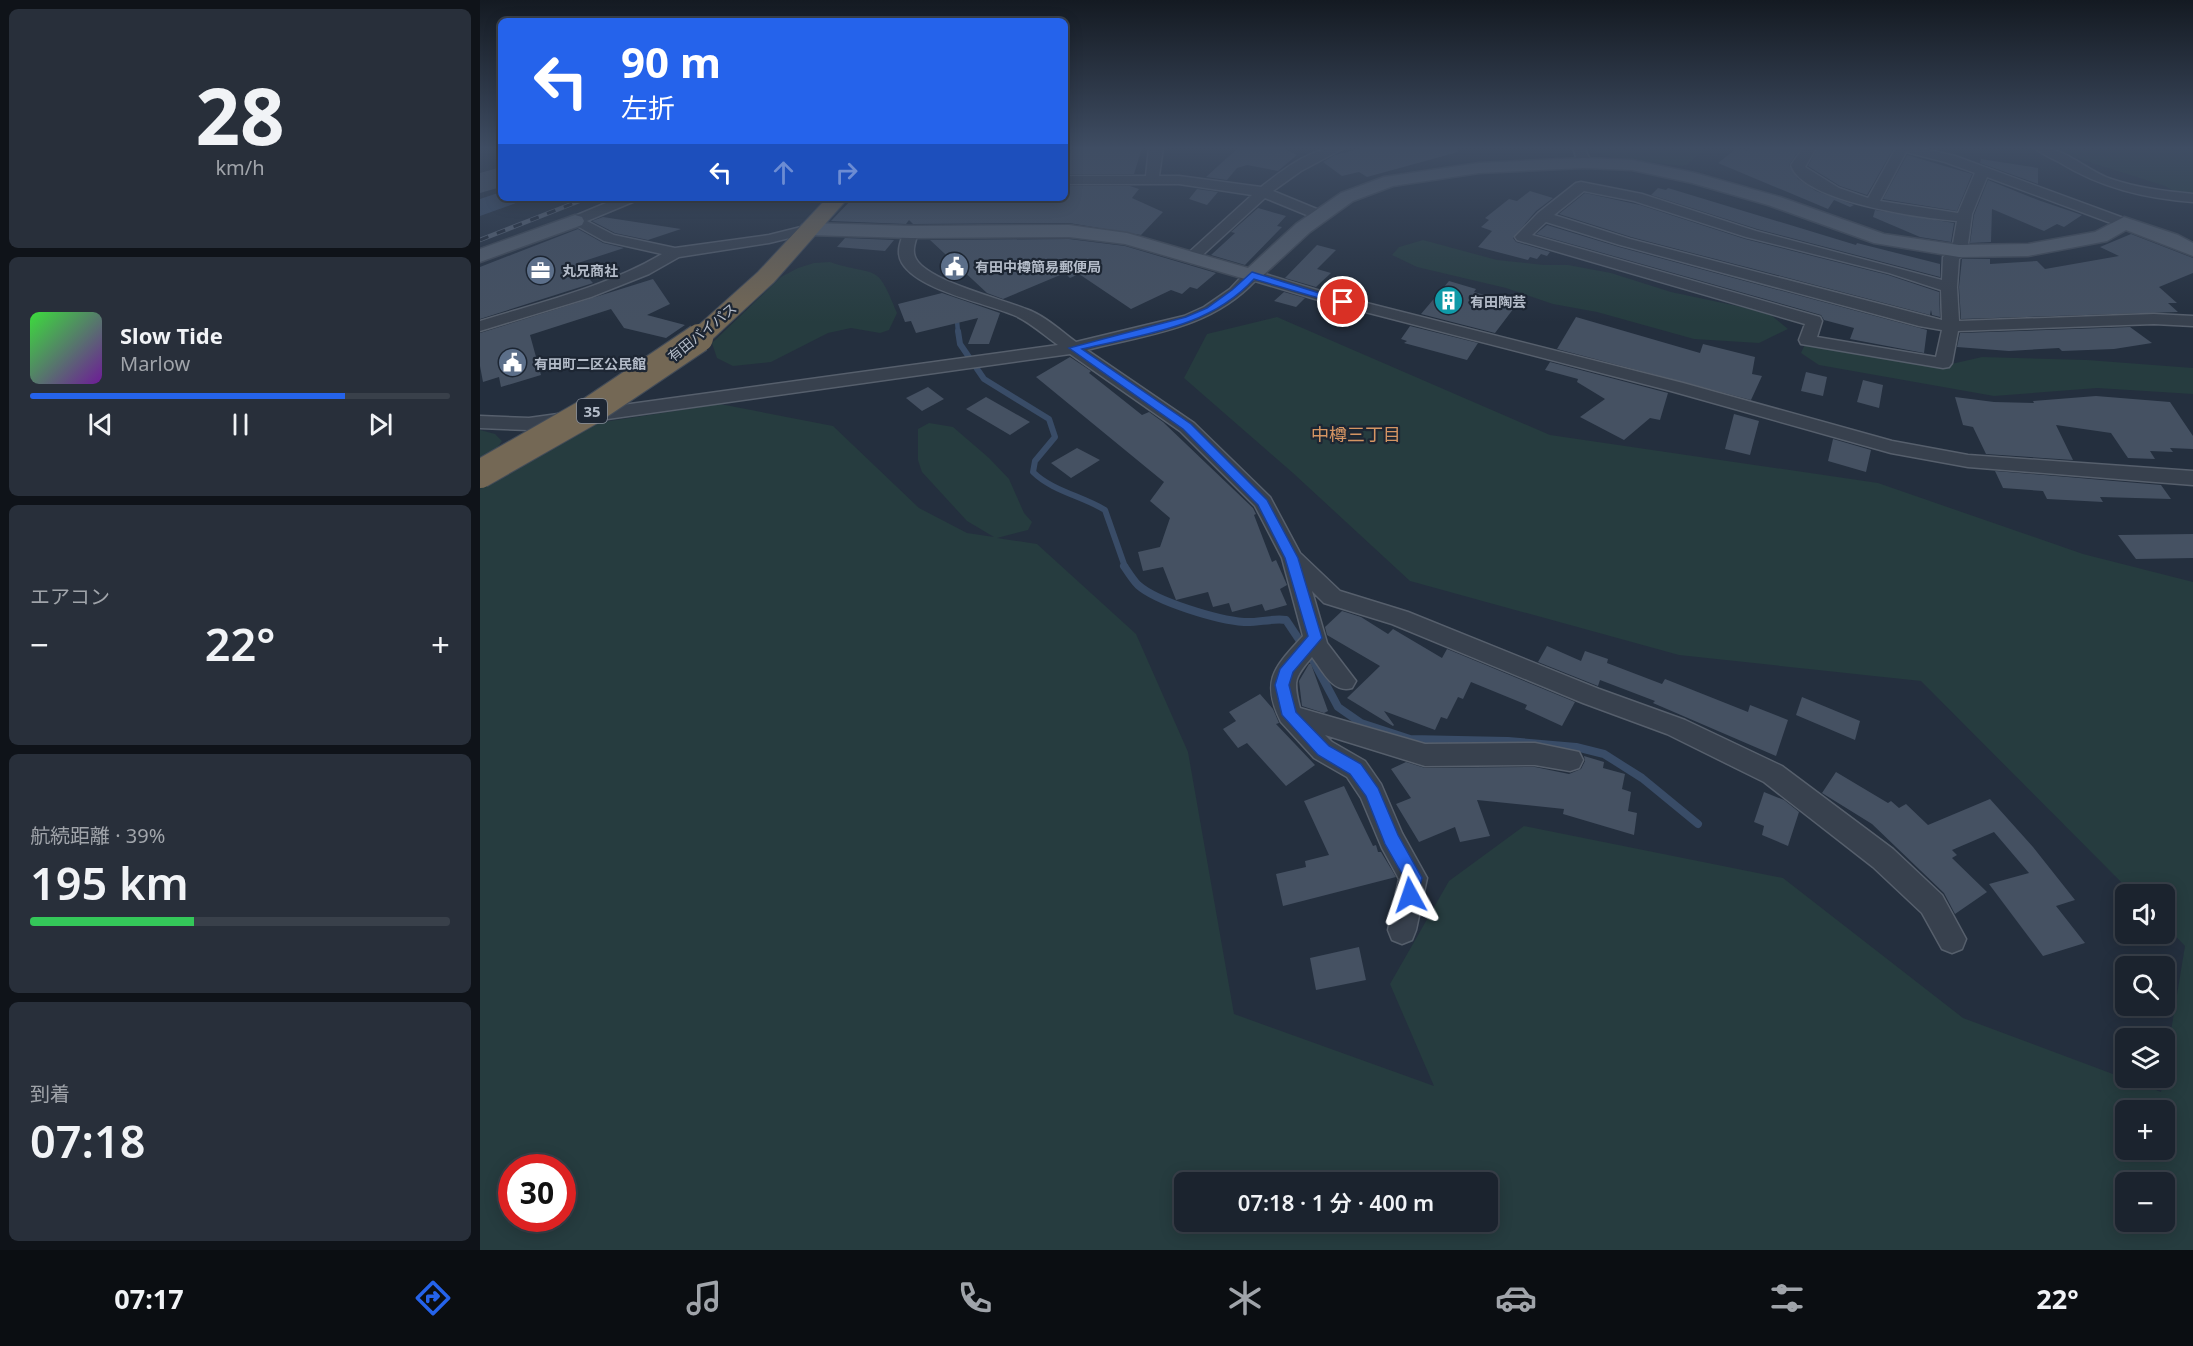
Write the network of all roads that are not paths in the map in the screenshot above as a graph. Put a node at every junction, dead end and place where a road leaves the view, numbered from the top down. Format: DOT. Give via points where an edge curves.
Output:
graph roads {
  1 [pos="609,206"];
  2 [pos="830,206"];
  3 [pos="1247,206"];
  4 [pos="1298,206"];
  5 [pos="1332,206"];
  6 [pos="1555,206"];
  7 [pos="1666,206"];
  8 [pos="1789,206"];
  9 [pos="1888,206"];
  10 [pos="1969,206"];
  11 [pos="2079,206"];
  12 [pos="1319,215"];
  13 [pos="1543,216"];
  14 [pos="1965,218"];
  15 [pos="575,220"];
  16 [pos="2124,223"];
  17 [pos="809,229"];
  18 [pos="911,232"];
  19 [pos="2193,250"];
  20 [pos="1959,251"];
  21 [pos="675,253"];
  22 [pos="480,256"];
  23 [pos="1191,258"];
  24 [pos="1252,275"];
  25 [pos="1949,287"];
  26 [pos="2193,321"];
  27 [pos="480,326"];
  28 [pos="1951,326"];
  29 [pos="1074,348"];
  30 [pos="480,422"];
  31 [pos="480,474"];
  32 [pos="2193,478"];
  33 [pos="1292,558"];
  34 [pos="1315,638"];
  35 [pos="1344,681"];
  36 [pos="1290,715"];
  37 [pos="1570,759"];
  38 [pos="1402,930"];
  39 [pos="1952,939"];
  1 -- 15 [label="street"];
  2 -- 17 [label="highway, 有田バイパス / 35"];
  3 -- 23 [label="street"];
  4 -- 12 [label="street"];
  5 -- 12 [label="main road"];
  6 -- 13 [label="street"];
  7 -- 25 [label="street" via="1751,234"];
  8 -- 20 [label="main road" via="1881,239"];
  9 -- 14 [label="street"];
  10 -- 14 [label="street"];
  11 -- 16 [label="street"];
  12 -- 24 [label="main road"];
  13 -- 28 [label="street" via="1886,313"];
  13 -- 28 [label="street" via="1522,237 1814,321 1807,340 1943,363"];
  14 -- 20 [label="street"];
  15 -- 21 [label="street" via="609,238"];
  15 -- 22 [label="main road"];
  16 -- 19 [label="main road"];
  16 -- 20 [label="main road" via="2100,237 2028,250"];
  17 -- 18 [label="main road"];
  17 -- 21 [label="street"];
  17 -- 31 [label="highway, 有田バイパス / 35, bridge" via="766,277 699,338 596,409"];
  18 -- 23 [label="main road" via="1069,231 1127,239"];
  18 -- 29 [label="street" via="906,248 909,262 928,277 969,296 1023,313"];
  20 -- 25 [label="street" via="1951,257"];
  21 -- 27 [label="street" via="644,271 585,294"];
  23 -- 24 [label="main road"];
  24 -- 29 [label="street" via="1236,292 1190,319"];
  24 -- 32 [label="street" via="1891,447 1968,460"];
  25 -- 28 [label="street"];
  26 -- 28 [label="street"];
  29 -- 30 [label="street" via="529,424"];
  29 -- 33 [label="street" via="1187,427 1263,502"];
  33 -- 34 [label="street"];
  33 -- 39 [label="street" via="1332,597 1400,618 1676,727 1773,774 1916,888 1932,904"];
  34 -- 35 [label="street"];
  34 -- 36 [label="street" via="1287,669 1282,685"];
  36 -- 37 [label="street" via="1425,755 1535,754"];
  36 -- 38 [label="street" via="1323,750 1356,769 1372,792 1391,839 1413,878"];
}
